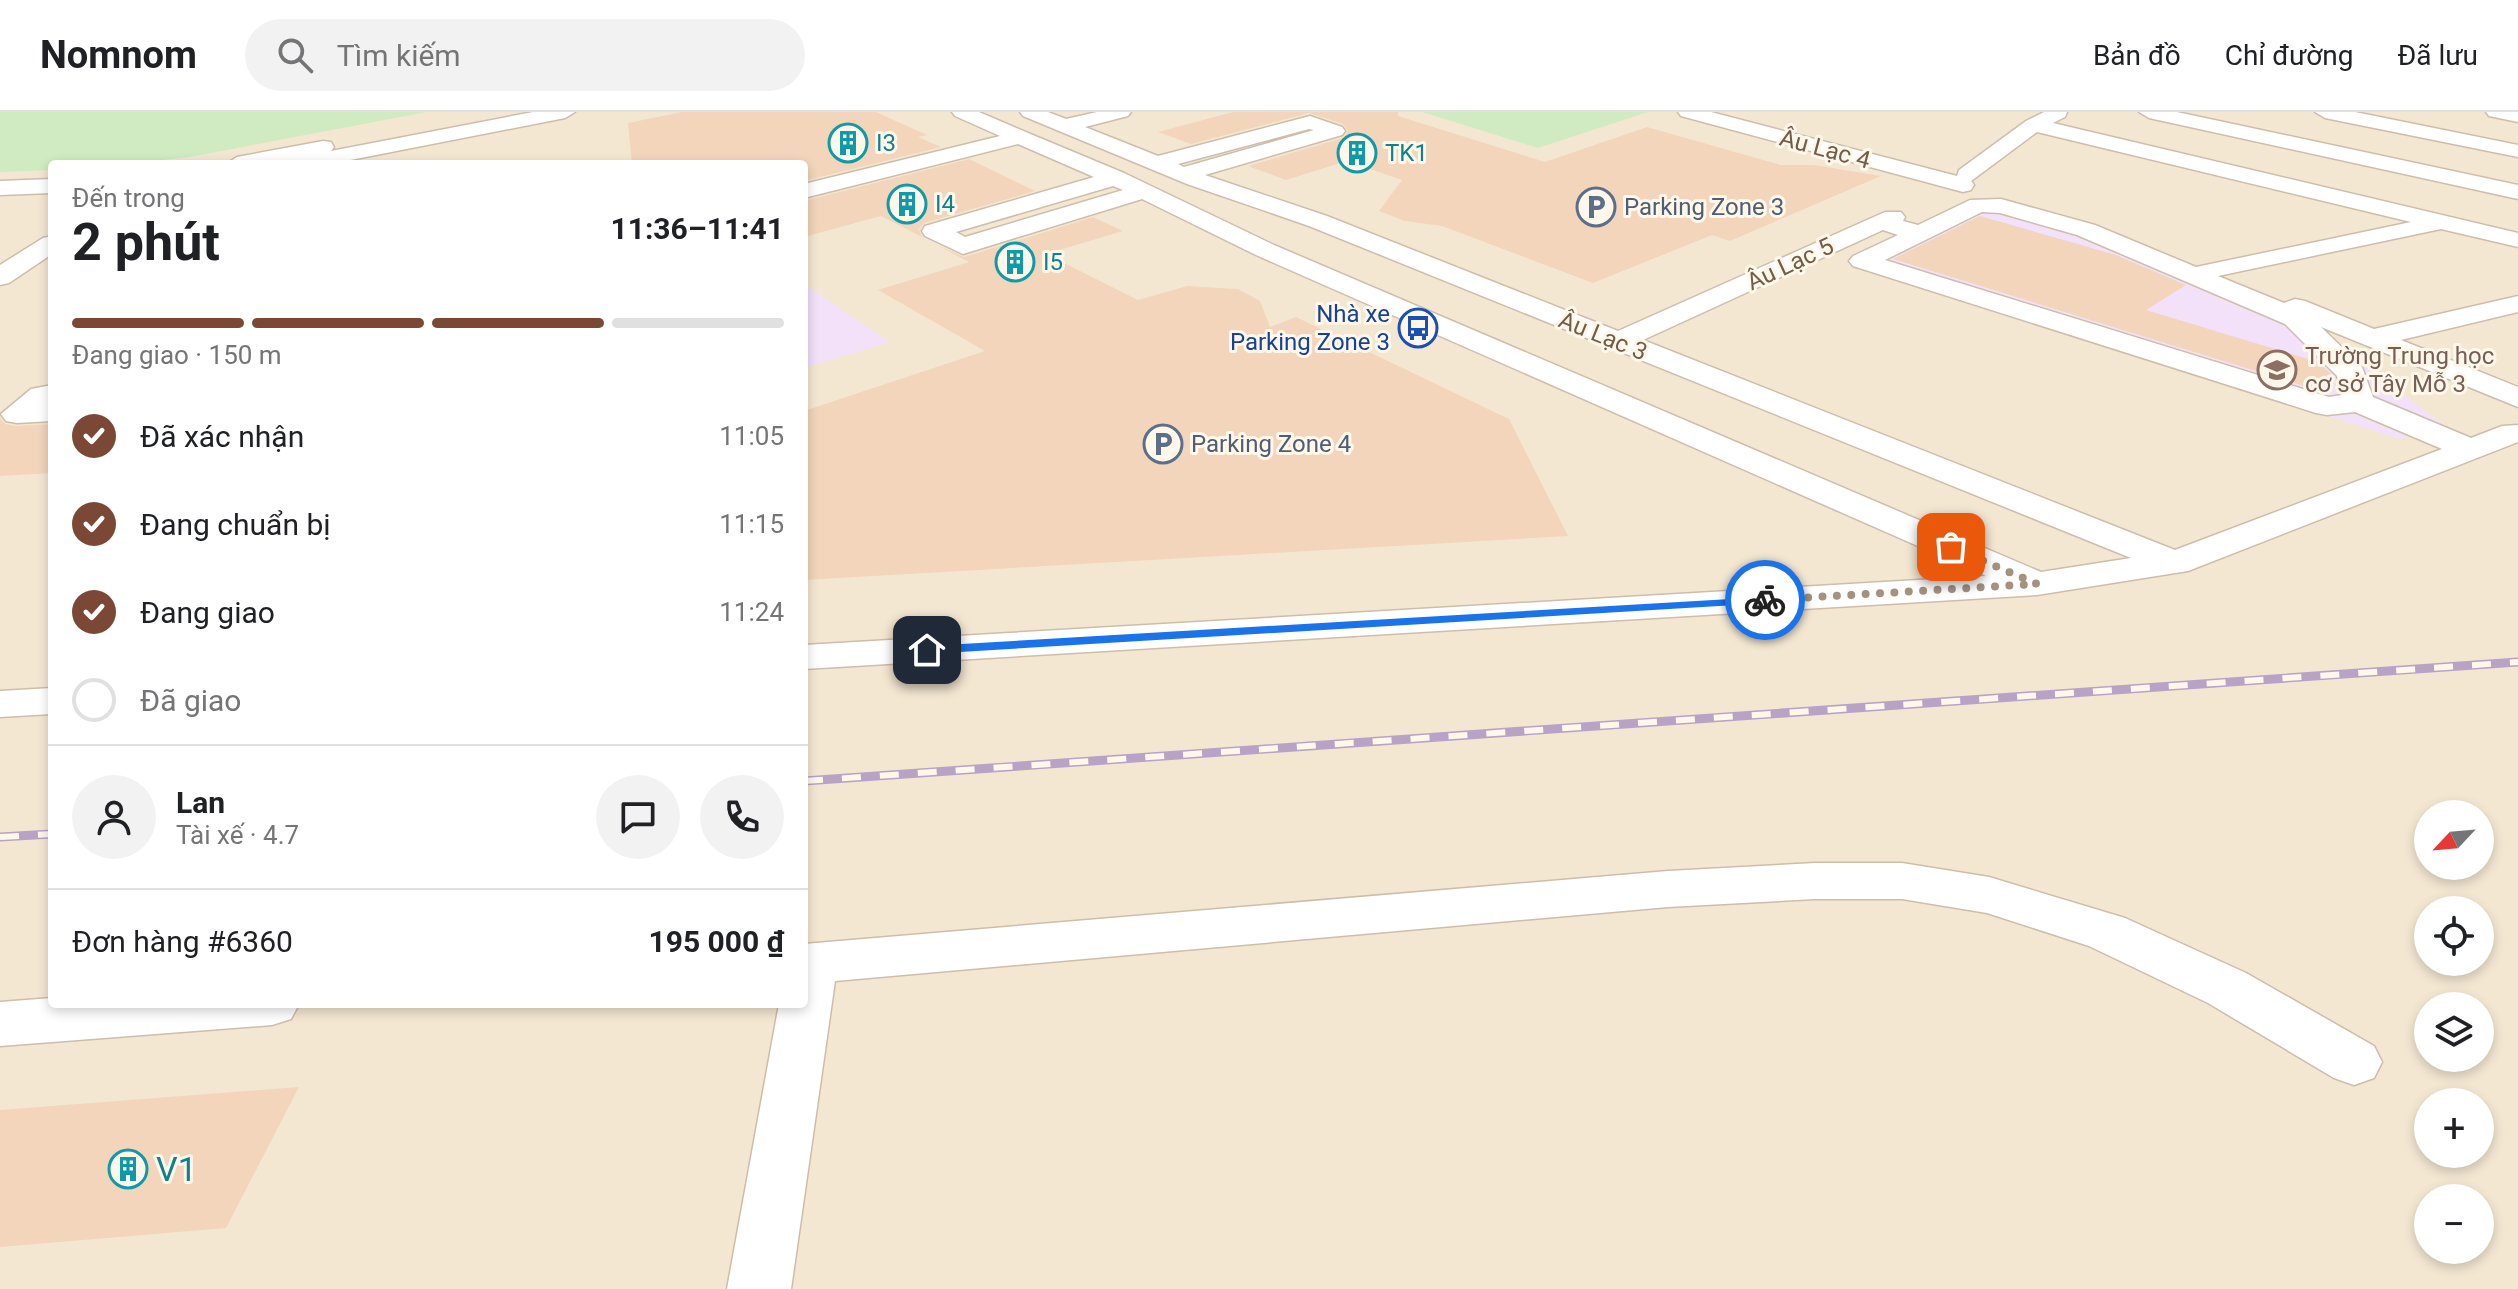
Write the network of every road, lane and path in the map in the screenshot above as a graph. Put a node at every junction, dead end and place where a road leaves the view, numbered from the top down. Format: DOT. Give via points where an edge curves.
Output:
graph roads {
  1 [pos="501,112"];
  2 [pos="565,112"];
  3 [pos="962,112"];
  4 [pos="1030,112"];
  5 [pos="1121,112"];
  6 [pos="1688,112"];
  7 [pos="2060,112"];
  8 [pos="2149,112"];
  9 [pos="2325,112"];
  10 [pos="2496,112"];
  11 [pos="2518,116"];
  12 [pos="2033,125"];
  13 [pos="1065,126"];
  14 [pos="1021,137"];
  15 [pos="414,141"];
  16 [pos="2518,151"];
  17 [pos="257,160"];
  18 [pos="317,160"];
  19 [pos="407,160"];
  20 [pos="1157,163"];
  21 [pos="905,166"];
  22 [pos="1183,174"];
  23 [pos="808,176"];
  24 [pos="1116,178"];
  25 [pos="1963,185"];
  26 [pos="48,186"];
  27 [pos="0,188"];
  28 [pos="808,190"];
  29 [pos="1144,191"];
  30 [pos="2518,192"];
  31 [pos="48,200"];
  32 [pos="0,202"];
  33 [pos="1882,222"];
  34 [pos="2446,222"];
  35 [pos="1920,234"];
  36 [pos="2518,240"];
  37 [pos="48,246"];
  38 [pos="2206,271"];
  39 [pos="0,277"];
  40 [pos="2518,304"];
  41 [pos="2373,338"];
  42 [pos="1616,342"];
  43 [pos="48,394"];
  44 [pos="2518,398"];
  45 [pos="2359,402"];
  46 [pos="48,412"];
  47 [pos="2513,433"];
  48 [pos="2465,457"];
  49 [pos="2175,563"];
  50 [pos="2037,584"];
  51 [pos="808,657"];
  52 [pos="48,701"];
  53 [pos="0,704"];
  54 [pos="808,964"];
  55 [pos="218,1008"];
  56 [pos="801,1008"];
  57 [pos="0,1024"];
  58 [pos="2354,1062"];
  59 [pos="759,1289"];
  1 -- 17 [label="street"];
  2 -- 15 [label="street"];
  3 -- 14 [label="street, Âu Lạc 3"];
  4 -- 13 [label="street, Âu Lạc 3"];
  5 -- 13 [label="street"];
  6 -- 25 [label="street, Âu Lạc 4"];
  7 -- 12 [label="street"];
  8 -- 30 [label="street"];
  9 -- 16 [label="street"];
  10 -- 11 [label="street"];
  12 -- 34 [label="street"];
  12 -- 38 [label="street" via="1967,175"];
  13 -- 20 [label="street, Âu Lạc 3"];
  14 -- 21 [label="street"];
  14 -- 24 [label="street, Âu Lạc 3"];
  15 -- 18 [label="street"];
  15 -- 19 [label="street"];
  20 -- 22 [label="street, Âu Lạc 3"];
  20 -- 22 [label="street" via="1310,122 1335,131"];
  21 -- 23 [label="street" via="861,165"];
  21 -- 28 [label="street"];
  22 -- 42 [label="street, Âu Lạc 3" via="1318,221"];
  24 -- 29 [label="street, Âu Lạc 3"];
  24 -- 29 [label="street" via="934,231 963,246"];
  25 -- 33 [label="street, Âu Lạc 5"];
  26 -- 27 [label="street"];
  29 -- 50 [label="street, Âu Lạc 3" via="1256,246"];
  31 -- 32 [label="street"];
  33 -- 35 [label="street"];
  33 -- 42 [label="street, Âu Lạc 5"];
  34 -- 36 [label="street"];
  34 -- 38 [label="street"];
  35 -- 45 [label="street" via="1978,205 2001,206 2086,230 2295,318 2351,373"];
  35 -- 45 [label="street" via="1862,261 2327,406"];
  37 -- 39 [label="street"];
  38 -- 41 [label="street"];
  40 -- 41 [label="street"];
  41 -- 44 [label="street"];
  42 -- 49 [label="street, Âu Lạc 3"];
  43 -- 46 [label="street" via="17,414"];
  45 -- 48 [label="street"];
  47 -- 48 [label="street"];
  48 -- 49 [label="street"];
  49 -- 50 [label="street"];
  50 -- 51 [label="street"];
  52 -- 53 [label="street"];
  54 -- 58 [label="street" via="1668,889 1902,881 1989,895 2107,932 2227,988"];
  55 -- 57 [label="street"];
  56 -- 59 [label="street"];
}
